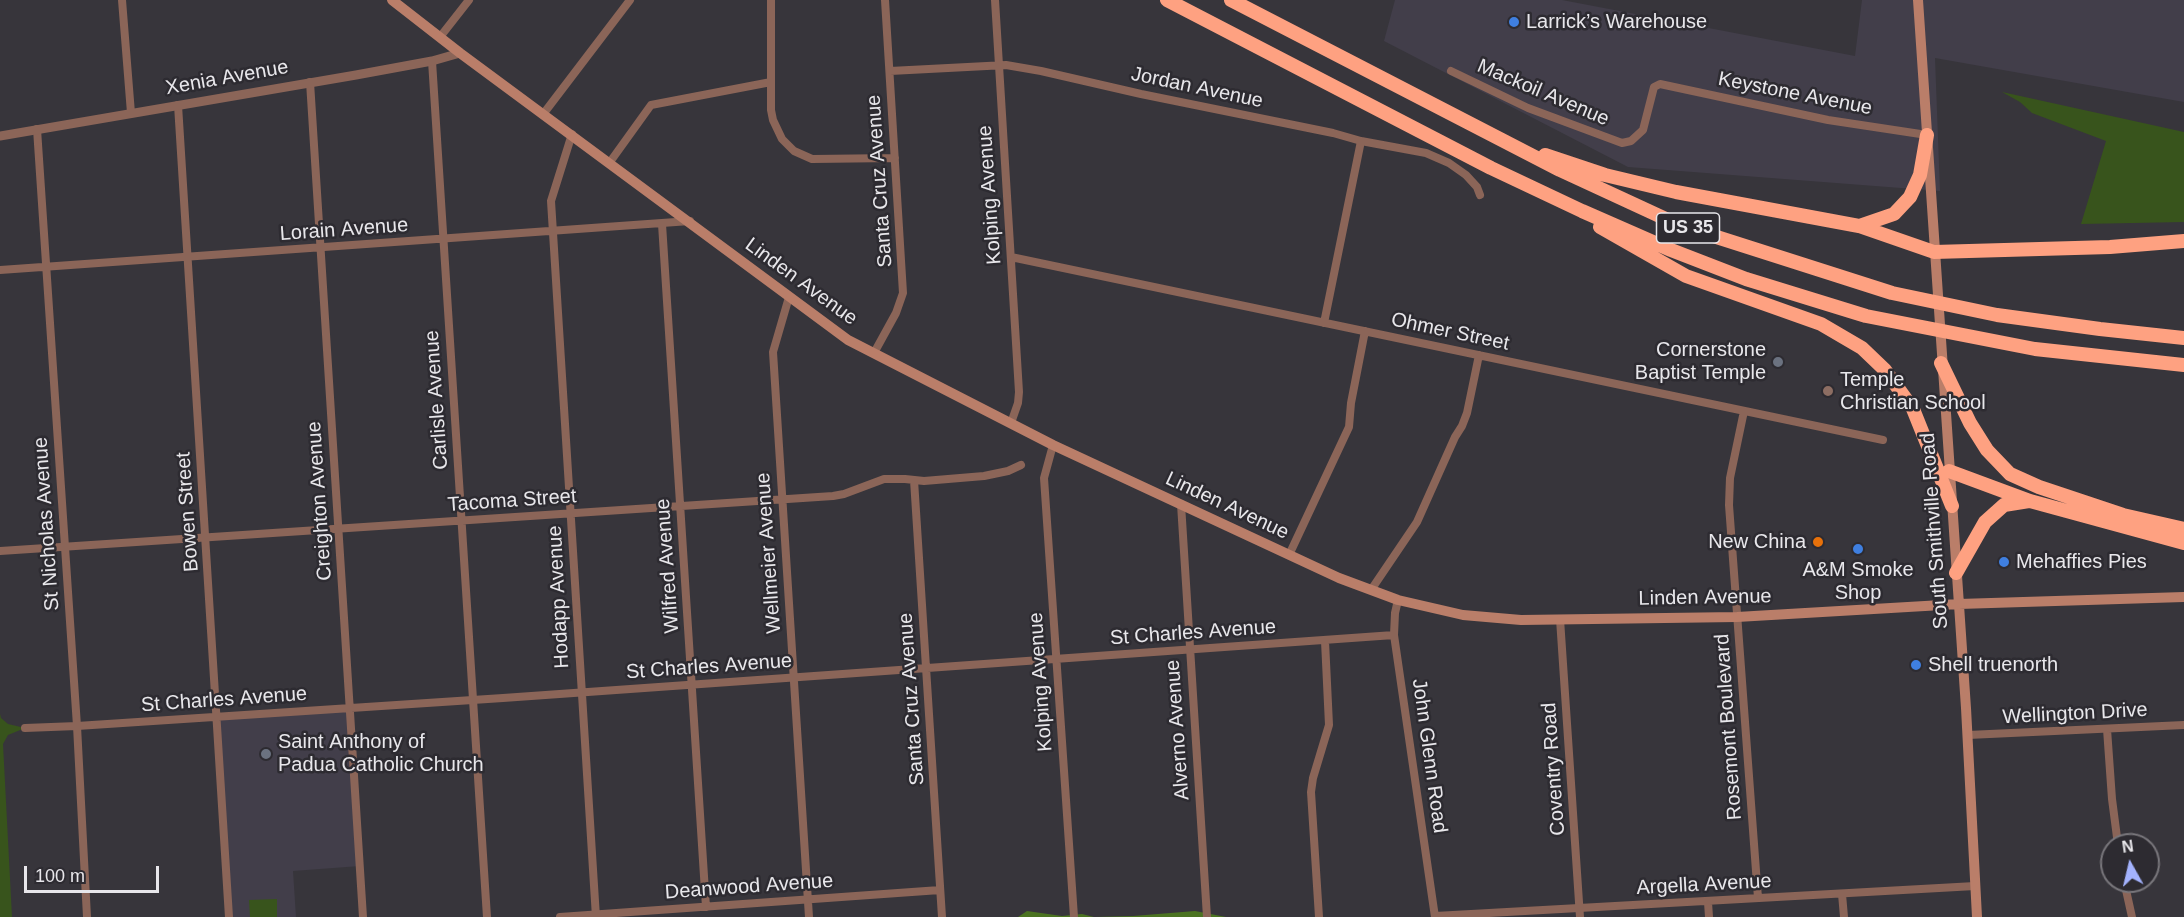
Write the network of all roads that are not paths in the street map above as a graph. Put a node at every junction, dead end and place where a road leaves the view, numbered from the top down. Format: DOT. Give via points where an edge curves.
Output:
graph roads {
  1 [pos="122,0"];
  2 [pos="392,0"];
  3 [pos="469,0"];
  4 [pos="630,0"];
  5 [pos="771,0"];
  6 [pos="885,0"];
  7 [pos="994,0"];
  8 [pos="1167,0"];
  9 [pos="1231,0"];
  10 [pos="1918,0"];
  11 [pos="440,37"];
  12 [pos="460,53"];
  13 [pos="432,61"];
  14 [pos="998,66"];
  15 [pos="890,71"];
  16 [pos="1451,71"];
  17 [pos="310,82"];
  18 [pos="771,82"];
  19 [pos="1657,84"];
  20 [pos="178,105"];
  21 [pos="131,113"];
  22 [pos="544,113"];
  23 [pos="38,129"];
  24 [pos="572,134"];
  25 [pos="1927,135"];
  26 [pos="0,136"];
  27 [pos="1361,141"];
  28 [pos="1504,141"];
  29 [pos="895,158"];
  30 [pos="610,162"];
  31 [pos="1520,181"];
  32 [pos="1480,195"];
  33 [pos="690,221"];
  34 [pos="662,224"];
  35 [pos="1859,226"];
  36 [pos="552,232"];
  37 [pos="444,239"];
  38 [pos="2184,241"];
  39 [pos="321,248"];
  40 [pos="189,257"];
  41 [pos="1011,257"];
  42 [pos="1935,259"];
  43 [pos="48,266"];
  44 [pos="0,270"];
  45 [pos="789,297"];
  46 [pos="1324,322"];
  47 [pos="1365,331"];
  48 [pos="2184,338"];
  49 [pos="874,353"];
  50 [pos="1479,355"];
  51 [pos="2147,362"];
  52 [pos="1941,363"];
  53 [pos="2184,365"];
  54 [pos="2184,372"];
  55 [pos="1744,411"];
  56 [pos="1011,423"];
  57 [pos="1883,440"];
  58 [pos="1053,445"];
  59 [pos="1021,465"];
  60 [pos="1949,471"];
  61 [pos="914,480"];
  62 [pos="782,499"];
  63 [pos="2030,501"];
  64 [pos="1181,504"];
  65 [pos="680,506"];
  66 [pos="1952,506"];
  67 [pos="571,513"];
  68 [pos="462,521"];
  69 [pos="339,529"];
  70 [pos="2184,529"];
  71 [pos="206,537"];
  72 [pos="2184,543"];
  73 [pos="65,546"];
  74 [pos="0,551"];
  75 [pos="1289,555"];
  76 [pos="1956,573"];
  77 [pos="1371,590"];
  78 [pos="2184,597"];
  79 [pos="1398,600"];
  80 [pos="1959,604"];
  81 [pos="1737,617"];
  82 [pos="1560,619"];
  83 [pos="1394,634"];
  84 [pos="1325,640"];
  85 [pos="1189,649"];
  86 [pos="1056,658"];
  87 [pos="926,668"];
  88 [pos="793,678"];
  89 [pos="692,685"];
  90 [pos="582,692"];
  91 [pos="473,700"];
  92 [pos="350,708"];
  93 [pos="217,716"];
  94 [pos="2184,725"];
  95 [pos="77,726"];
  96 [pos="25,728"];
  97 [pos="2106,729"];
  98 [pos="1968,735"];
  99 [pos="2116,833"];
  100 [pos="1975,885"];
  101 [pos="940,890"];
  102 [pos="2127,893"];
  103 [pos="1842,894"];
  104 [pos="1758,898"];
  105 [pos="808,900"];
  106 [pos="1708,902"];
  107 [pos="706,907"];
  108 [pos="1580,913"];
  109 [pos="596,916"];
  110 [pos="1435,916"];
  111 [pos="87,917"];
  112 [pos="229,917"];
  113 [pos="363,917"];
  114 [pos="487,917"];
  115 [pos="560,917"];
  116 [pos="809,917"];
  117 [pos="942,917"];
  118 [pos="1074,917"];
  119 [pos="1206,917"];
  120 [pos="1318,917"];
  121 [pos="1709,917"];
  122 [pos="1844,917"];
  123 [pos="1977,917"];
  124 [pos="2132,917"];
  1 -- 21 [label="street"];
  2 -- 11 [label="main road, Linden Avenue"];
  3 -- 11 [label="street"];
  4 -- 22 [label="street"];
  5 -- 18 [label="street"];
  6 -- 15 [label="street, Santa Cruz Avenue"];
  7 -- 14 [label="street, Kolping Avenue"];
  8 -- 31 [label="highway, US 35"];
  9 -- 28 [label="highway, US 35"];
  10 -- 25 [label="main road, South Smithville Road"];
  11 -- 12 [label="main road, Linden Avenue"];
  12 -- 13 [label="street, Xenia Avenue"];
  12 -- 22 [label="main road, Linden Avenue"];
  13 -- 17 [label="street, Xenia Avenue"];
  13 -- 37 [label="street, Carlisle Avenue"];
  14 -- 15 [label="street, Jordan Avenue"];
  14 -- 27 [label="street, Jordan Avenue" via="1041,71"];
  14 -- 41 [label="street, Kolping Avenue"];
  15 -- 29 [label="street, Santa Cruz Avenue"];
  16 -- 19 [label="street, Mackoil Avenue" via="1528,108 1622,143 1631,141 1643,130"];
  17 -- 20 [label="street, Xenia Avenue"];
  17 -- 39 [label="street, Creighton Avenue"];
  18 -- 29 [label="street" via="773,120 782,139 794,151 822,160"];
  18 -- 30 [label="street" via="651,105"];
  19 -- 25 [label="street, Keystone Avenue" via="1828,120"];
  20 -- 21 [label="street, Xenia Avenue"];
  20 -- 40 [label="street, Bowen Street"];
  21 -- 23 [label="street, Xenia Avenue"];
  22 -- 24 [label="main road, Linden Avenue"];
  23 -- 26 [label="street, Xenia Avenue"];
  23 -- 43 [label="street, St Nicholas Avenue"];
  24 -- 30 [label="main road, Linden Avenue"];
  24 -- 36 [label="street, Hodapp Avenue" via="552,195"];
  25 -- 35 [label="highway" via="1920,175 1910,197 1894,214"];
  25 -- 42 [label="main road, South Smithville Road"];
  27 -- 32 [label="street, Jordan Avenue" via="1438,157 1470,178"];
  27 -- 46 [label="street"];
  28 -- 35 [label="highway" via="1605,175 1676,192"];
  28 -- 48 [label="highway, US 35" via="1679,225 1892,293 1997,315"];
  29 -- 49 [label="street, Santa Cruz Avenue" via="903,293"];
  30 -- 33 [label="main road, Linden Avenue"];
  31 -- 51 [label="highway, US 35" via="1746,279 1866,316 2035,348"];
  31 -- 66 [label="highway" via="1686,276 1821,324 1862,348 1885,370 1913,409"];
  33 -- 34 [label="street, Lorain Avenue"];
  33 -- 45 [label="main road, Linden Avenue"];
  34 -- 36 [label="street, Lorain Avenue"];
  34 -- 65 [label="street, Wilfred Avenue"];
  35 -- 42 [label="highway"];
  36 -- 37 [label="street, Lorain Avenue"];
  36 -- 67 [label="street, Hodapp Avenue"];
  37 -- 39 [label="street, Lorain Avenue"];
  37 -- 68 [label="street, Carlisle Avenue"];
  38 -- 42 [label="highway"];
  39 -- 40 [label="street, Lorain Avenue"];
  39 -- 69 [label="street, Creighton Avenue"];
  40 -- 43 [label="street, Lorain Avenue"];
  40 -- 71 [label="street, Bowen Street"];
  41 -- 46 [label="street, Ohmer Street"];
  41 -- 56 [label="street, Kolping Avenue" via="1018,392"];
  42 -- 52 [label="main road, South Smithville Road"];
  43 -- 44 [label="street, Lorain Avenue"];
  43 -- 73 [label="street, St Nicholas Avenue"];
  45 -- 49 [label="main road, Linden Avenue"];
  45 -- 62 [label="street, Wellmeier Avenue" via="773,352"];
  46 -- 47 [label="street, Ohmer Street"];
  47 -- 50 [label="street, Ohmer Street"];
  47 -- 75 [label="street" via="1349,427"];
  49 -- 56 [label="main road, Linden Avenue"];
  50 -- 55 [label="street, Ohmer Street"];
  50 -- 77 [label="street" via="1462,426 1417,522"];
  51 -- 53 [label="highway, US 35"];
  51 -- 54 [label="highway"];
  52 -- 60 [label="main road, South Smithville Road"];
  52 -- 70 [label="highway" via="1970,423 1987,450 2010,474 2123,515"];
  55 -- 57 [label="street, Ohmer Street"];
  55 -- 81 [label="street, Rosemont Boulevard" via="1729,489"];
  56 -- 58 [label="main road, Linden Avenue"];
  58 -- 64 [label="main road, Linden Avenue"];
  58 -- 86 [label="street, Kolping Avenue" via="1044,478"];
  59 -- 61 [label="street, Tacoma Street" via="984,476"];
  60 -- 63 [label="highway"];
  60 -- 66 [label="main road, South Smithville Road"];
  61 -- 62 [label="street, Tacoma Street" via="884,479 844,495"];
  61 -- 87 [label="street, Santa Cruz Avenue"];
  62 -- 65 [label="street, Tacoma Street"];
  62 -- 88 [label="street, Wellmeier Avenue"];
  63 -- 72 [label="highway"];
  63 -- 76 [label="highway" via="2004,505 1985,522"];
  64 -- 75 [label="main road, Linden Avenue"];
  64 -- 85 [label="street, Alverno Avenue"];
  65 -- 67 [label="street, Tacoma Street"];
  65 -- 89 [label="street, Wilfred Avenue"];
  66 -- 76 [label="main road, South Smithville Road"];
  67 -- 68 [label="street, Tacoma Street"];
  67 -- 90 [label="street, Hodapp Avenue"];
  68 -- 69 [label="street, Tacoma Street"];
  68 -- 91 [label="street, Carlisle Avenue"];
  69 -- 71 [label="street, Tacoma Street"];
  69 -- 92 [label="street, Creighton Avenue"];
  71 -- 73 [label="street, Tacoma Street"];
  71 -- 93 [label="street, Bowen Street"];
  73 -- 74 [label="street, Tacoma Street"];
  73 -- 95 [label="street, St Nicholas Avenue"];
  75 -- 77 [label="main road, Linden Avenue"];
  76 -- 80 [label="main road, South Smithville Road"];
  77 -- 79 [label="main road, Linden Avenue"];
  78 -- 80 [label="main road, Linden Avenue"];
  79 -- 82 [label="main road, Linden Avenue" via="1463,615"];
  79 -- 83 [label="street, John Glenn Road"];
  80 -- 81 [label="main road, Linden Avenue"];
  80 -- 98 [label="main road, South Smithville Road"];
  81 -- 82 [label="main road, Linden Avenue"];
  81 -- 104 [label="street, Rosemont Boulevard"];
  82 -- 108 [label="street, Coventry Road"];
  83 -- 84 [label="street, St Charles Avenue"];
  83 -- 110 [label="street, John Glenn Road"];
  84 -- 85 [label="street, St Charles Avenue"];
  84 -- 120 [label="street" via="1329,725 1311,792"];
  85 -- 86 [label="street, St Charles Avenue"];
  85 -- 119 [label="street, Alverno Avenue"];
  86 -- 87 [label="street, St Charles Avenue"];
  86 -- 118 [label="street, Kolping Avenue"];
  87 -- 88 [label="street, St Charles Avenue"];
  87 -- 101 [label="street, Santa Cruz Avenue"];
  88 -- 89 [label="street, St Charles Avenue"];
  88 -- 105 [label="street, Wellmeier Avenue"];
  89 -- 90 [label="street, St Charles Avenue"];
  89 -- 107 [label="street, Wilfred Avenue"];
  90 -- 91 [label="street, St Charles Avenue"];
  90 -- 109 [label="street, Hodapp Avenue"];
  91 -- 92 [label="street, St Charles Avenue"];
  91 -- 114 [label="street, Carlisle Avenue"];
  92 -- 93 [label="street, St Charles Avenue"];
  92 -- 113 [label="street, Creighton Avenue"];
  93 -- 95 [label="street, St Charles Avenue"];
  93 -- 112 [label="street, Bowen Street"];
  94 -- 97 [label="street, Wellington Drive"];
  95 -- 96 [label="street, St Charles Avenue"];
  95 -- 111 [label="street, St Nicholas Avenue"];
  97 -- 98 [label="street, Wellington Drive"];
  97 -- 99 [label="street"];
  98 -- 100 [label="main road, South Smithville Road"];
  100 -- 103 [label="street, Argella Avenue"];
  100 -- 123 [label="main road, South Smithville Road"];
  101 -- 105 [label="street, Deanwood Avenue"];
  101 -- 117 [label="street, Santa Cruz Avenue"];
  102 -- 124 [label="street"];
  103 -- 104 [label="street, Argella Avenue"];
  103 -- 122 [label="street"];
  104 -- 106 [label="street, Argella Avenue"];
  105 -- 107 [label="street, Deanwood Avenue"];
  105 -- 116 [label="street, Wellmeier Avenue"];
  106 -- 108 [label="street, Argella Avenue"];
  106 -- 121 [label="street"];
  107 -- 109 [label="street, Deanwood Avenue"];
  108 -- 110 [label="street, Argella Avenue"];
  109 -- 115 [label="street, Deanwood Avenue"];
}
